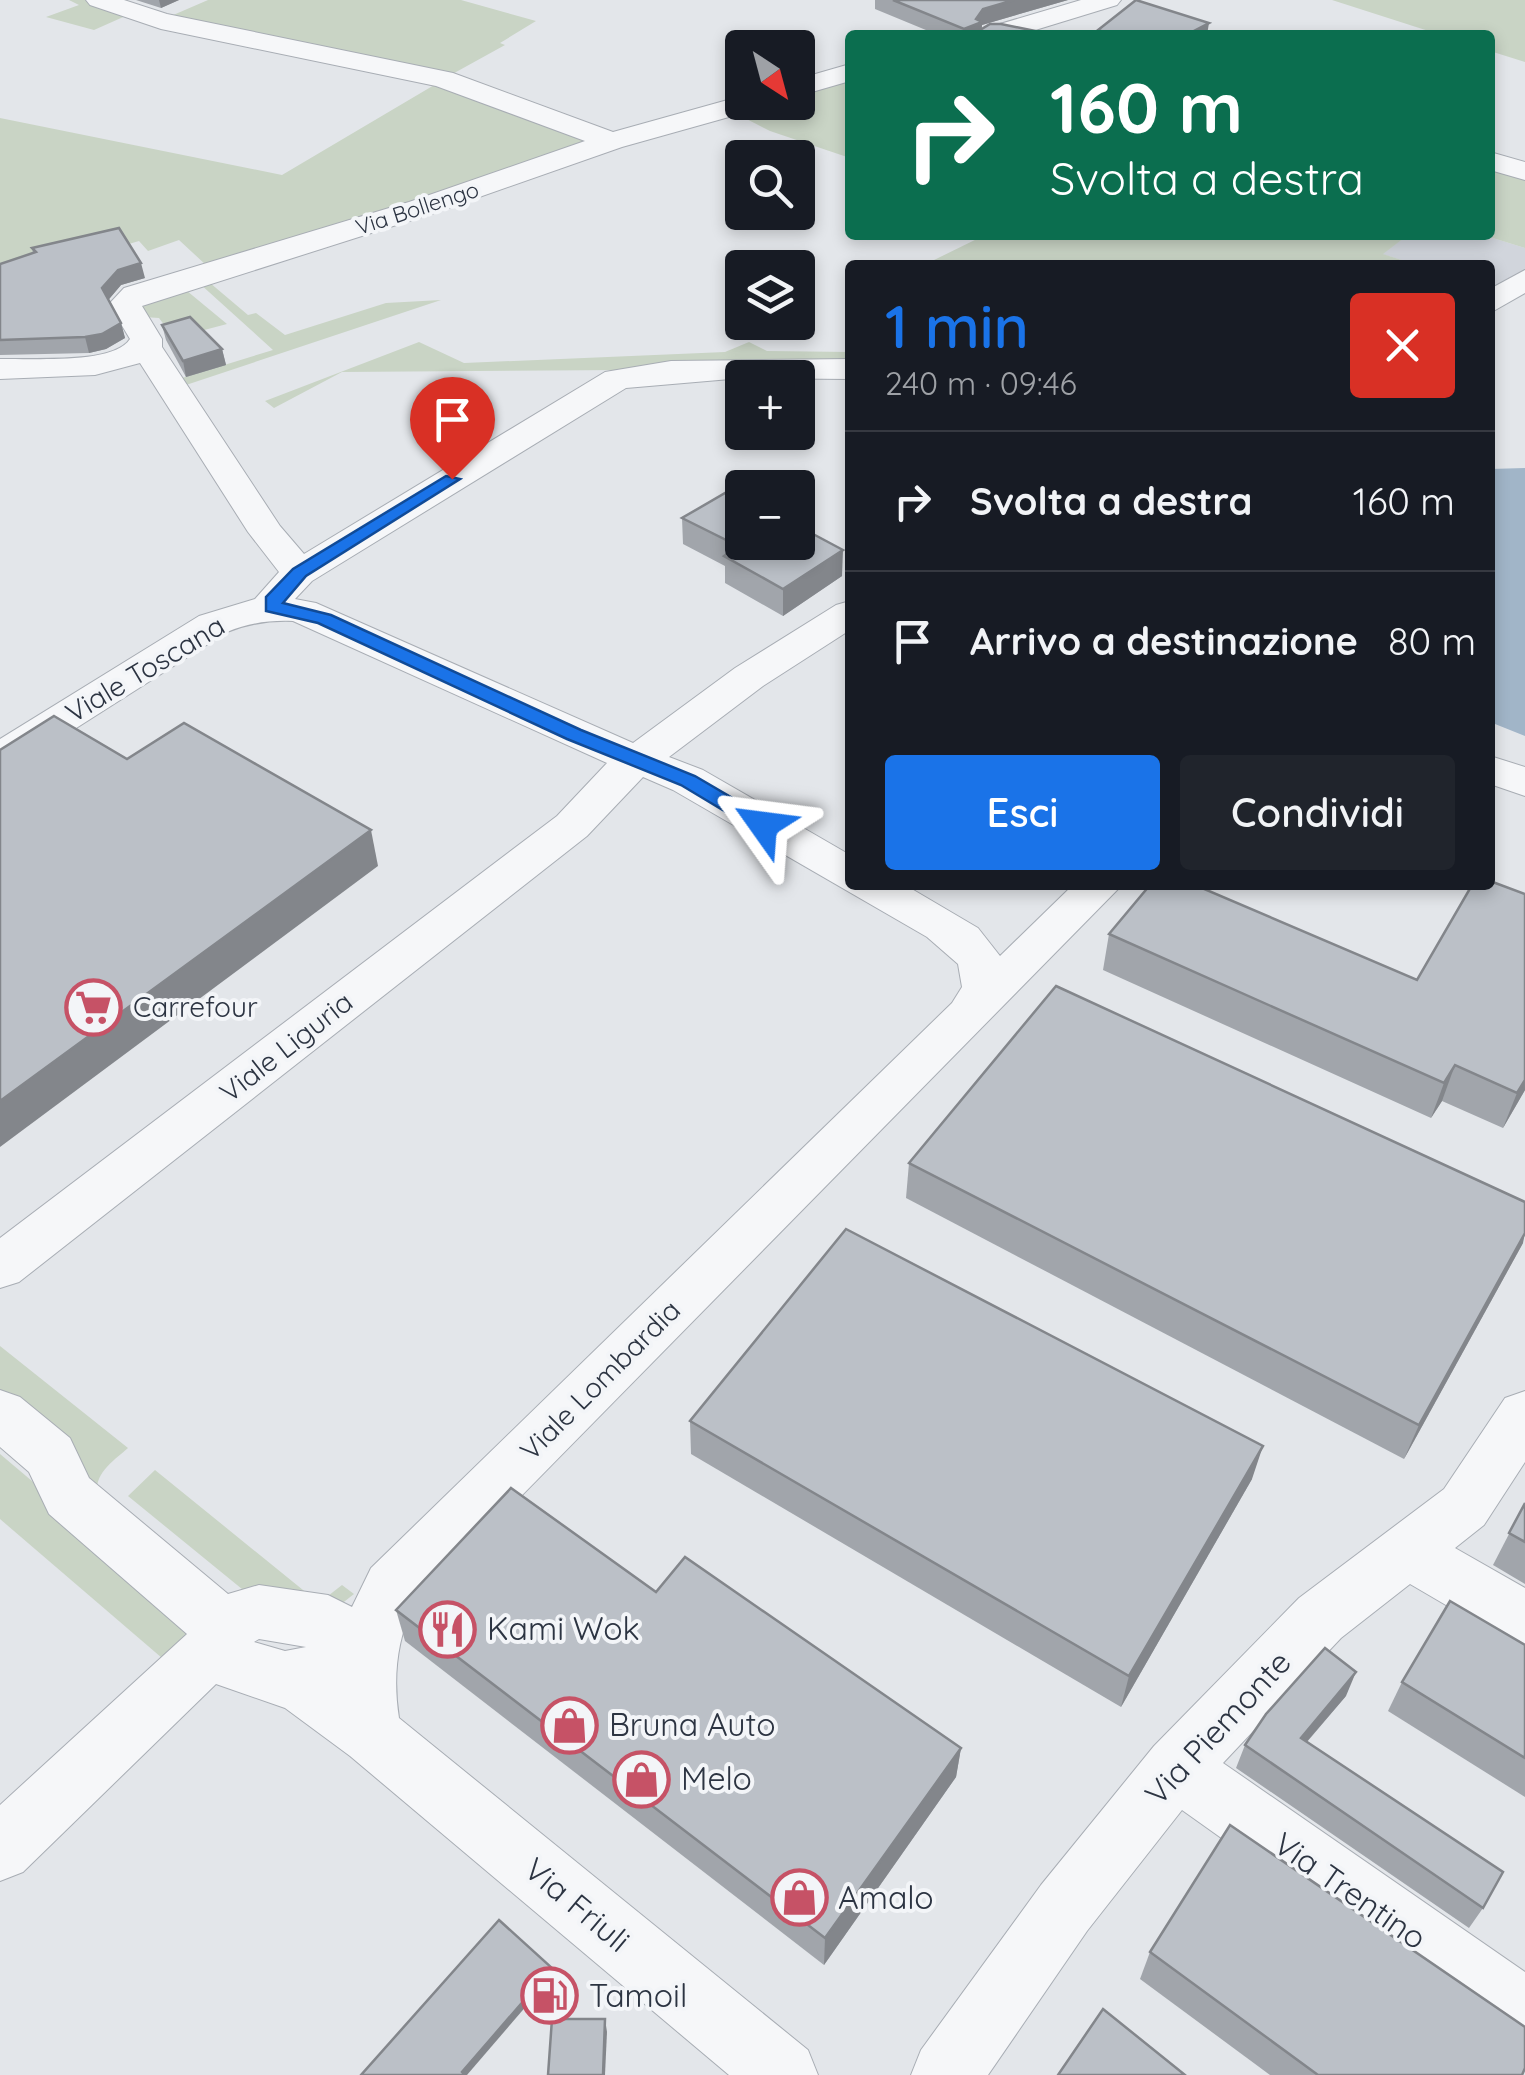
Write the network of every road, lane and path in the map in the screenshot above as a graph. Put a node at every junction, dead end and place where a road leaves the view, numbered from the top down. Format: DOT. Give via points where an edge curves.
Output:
graph roads {
  1 [pos="99,0"];
  2 [pos="1108,0"];
  3 [pos="1012,30"];
  4 [pos="845,74"];
  5 [pos="815,83"];
  6 [pos="725,109"];
  7 [pos="612,141"];
  8 [pos="1495,162"];
  9 [pos="1525,171"];
  10 [pos="1525,279"];
  11 [pos="1495,300"];
  12 [pos="146,343"];
  13 [pos="0,369"];
  14 [pos="845,369"];
  15 [pos="300,572"];
  16 [pos="272,607"];
  17 [pos="845,616"];
  18 [pos="0,758"];
  19 [pos="640,759"];
  20 [pos="1495,771"];
  21 [pos="1525,782"];
  22 [pos="734,808"];
  23 [pos="572,826"];
  24 [pos="845,871"];
  25 [pos="878,890"];
  26 [pos="1095,890"];
  27 [pos="1065,920"];
  28 [pos="960,937"];
  29 [pos="973,1007"];
  30 [pos="0,1267"];
  31 [pos="0,1414"];
  32 [pos="1525,1415"];
  33 [pos="1406,1550"];
  34 [pos="1525,1619"];
  35 [pos="223,1640"];
  36 [pos="336,1655"];
  37 [pos="372,1735"];
  38 [pos="1176,1768"];
  39 [pos="0,1850"];
  40 [pos="1525,2013"];
  41 [pos="783,2075"];
  42 [pos="946,2075"];
  1 -- 7 [label="street" via="161,21 443,79"];
  2 -- 3 [label="street"];
  4 -- 5 [label="street"];
  6 -- 7 [label="street, Via Bollengo"];
  7 -- 12 [label="street, Via Bollengo" via="135,295 125,304"];
  8 -- 9 [label="street"];
  10 -- 11 [label="street"];
  12 -- 13 [label="street" via="135,355 78,366"];
  12 -- 15 [label="street" via="266,532"];
  14 -- 15 [label="street" via="671,371 617,380"];
  15 -- 16 [label="street"];
  16 -- 18 [label="street, Viale Toscana" via="213,624"];
  16 -- 19 [label="street, Viale Toscana" via="324,619"];
  17 -- 19 [label="street" via="748,677"];
  19 -- 22 [label="street, Viale Toscana"];
  19 -- 23 [label="street"];
  20 -- 21 [label="street"];
  22 -- 23 [label="street" via="648,793"];
  22 -- 24 [label="street"];
  23 -- 30 [label="street, Viale Liguria"];
  25 -- 28 [label="street"];
  26 -- 27 [label="street, Viale Lombardia"];
  27 -- 28 [label="street" via="1032,933"];
  27 -- 29 [label="street, Viale Lombardia"];
  28 -- 29 [label="street" via="983,965 986,986"];
  29 -- 36 [label="street, Viale Lombardia" via="392,1588"];
  31 -- 35 [label="street" via="50,1455 69,1496 204,1610"];
  32 -- 33 [label="street, Via Piemonte" via="1464,1507"];
  33 -- 34 [label="street"];
  33 -- 38 [label="street, Via Piemonte" via="1320,1618"];
  35 -- 36 [label="street, Via Friuli" via="238,1617 259,1612 328,1623 337,1634"];
  35 -- 39 [label="street"];
  36 -- 37 [label="street, Via Friuli"];
  36 -- 37 [label="street, Viale Lombardia" via="366,1651 363,1699"];
  37 -- 41 [label="street, Via Friuli"];
  38 -- 40 [label="street, Via Trentino"];
  38 -- 42 [label="street, Via Piemonte" via="1064,1908"];
}
